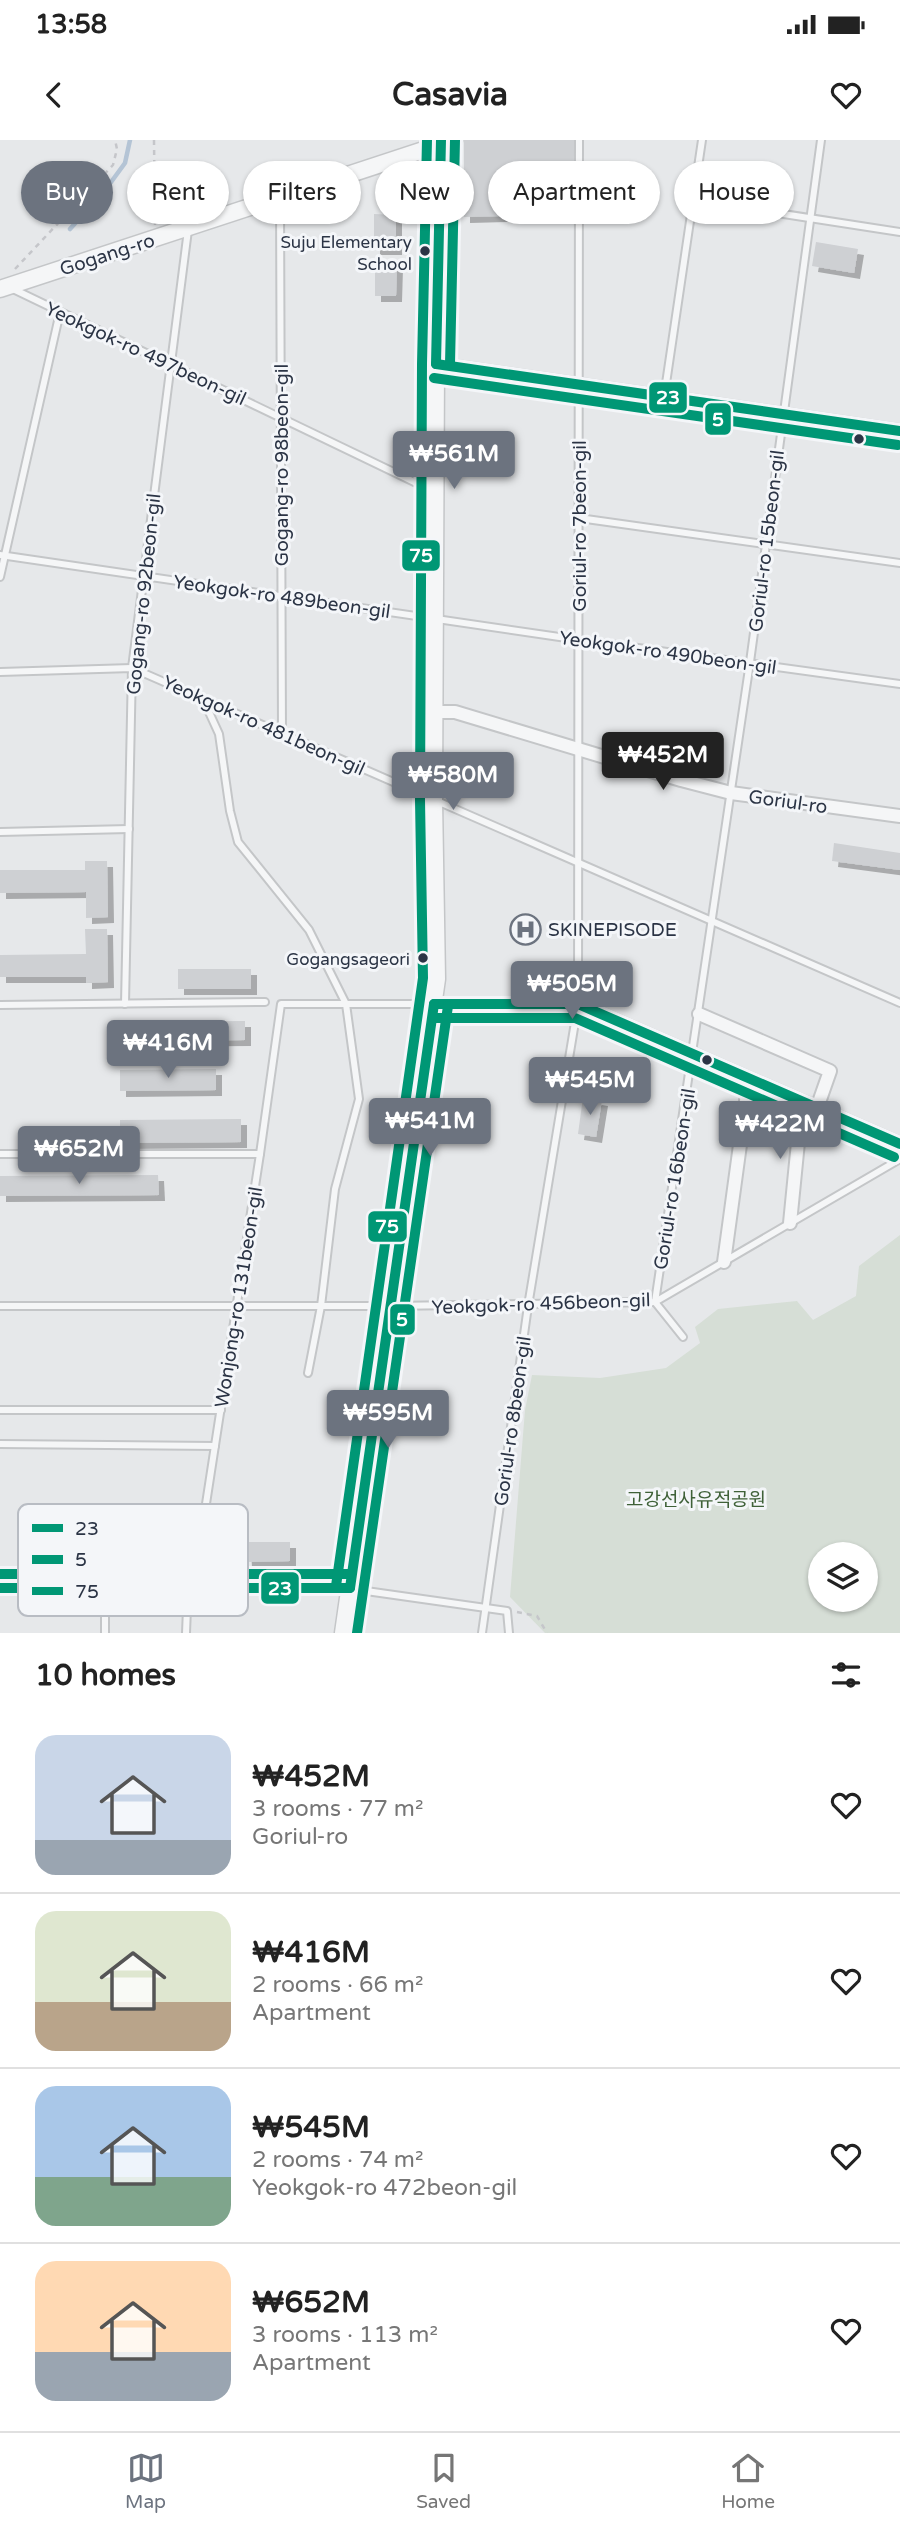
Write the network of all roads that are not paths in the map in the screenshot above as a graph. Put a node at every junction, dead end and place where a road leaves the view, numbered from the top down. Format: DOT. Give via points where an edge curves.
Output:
graph roads {
  1 [pos="579,140"];
  2 [pos="702,140"];
  3 [pos="821,140"];
  4 [pos="446,141"];
  5 [pos="699,161"];
  6 [pos="361,170"];
  7 [pos="243,209"];
  8 [pos="794,216"];
  9 [pos="810,218"];
  10 [pos="280,224"];
  11 [pos="689,224"];
  12 [pos="188,228"];
  13 [pos="900,232"];
  14 [pos="6,284"];
  15 [pos="60,312"];
  16 [pos="436,364"];
  17 [pos="172,366"];
  18 [pos="578,385"];
  19 [pos="664,397"];
  20 [pos="782,414"];
  21 [pos="281,417"];
  22 [pos="900,431"];
  23 [pos="435,492"];
  24 [pos="579,518"];
  25 [pos="765,544"];
  26 [pos="2,555"];
  27 [pos="900,563"];
  28 [pos="0,576"];
  29 [pos="143,576"];
  30 [pos="281,596"];
  31 [pos="436,618"];
  32 [pos="580,640"];
  33 [pos="750,662"];
  34 [pos="132,668"];
  35 [pos="0,672"];
  36 [pos="900,684"];
  37 [pos="202,699"];
  38 [pos="435,712"];
  39 [pos="282,733"];
  40 [pos="580,750"];
  41 [pos="731,793"];
  42 [pos="434,800"];
  43 [pos="900,817"];
  44 [pos="129,829"];
  45 [pos="0,832"];
  46 [pos="579,863"];
  47 [pos="712,921"];
  48 [pos="265,1002"];
  49 [pos="900,1003"];
  50 [pos="125,1004"];
  51 [pos="346,1004"];
  52 [pos="433,1004"];
  53 [pos="578,1004"];
  54 [pos="0,1005"];
  55 [pos="699,1014"];
  56 [pos="693,1054"];
  57 [pos="749,1079"];
  58 [pos="802,1102"];
  59 [pos="817,1108"];
  60 [pos="900,1144"];
  61 [pos="0,1154"];
  62 [pos="260,1154"];
  63 [pos="900,1159"];
  64 [pos="790,1223"];
  65 [pos="724,1262"];
  66 [pos="654,1302"];
  67 [pos="0,1306"];
  68 [pos="237,1306"];
  69 [pos="320,1306"];
  70 [pos="390,1306"];
  71 [pos="528,1306"];
  72 [pos="683,1337"];
  73 [pos="308,1373"];
  74 [pos="0,1410"];
  75 [pos="221,1410"];
  76 [pos="0,1444"];
  77 [pos="215,1446"];
  78 [pos="206,1504"];
  79 [pos="0,1588"];
  80 [pos="18,1588"];
  81 [pos="248,1588"];
  82 [pos="350,1588"];
  83 [pos="486,1609"];
  84 [pos="343,1633"];
  85 [pos="482,1633"];
  86 [pos="509,1633"];
  1 -- 18 [label="lane, Goriul-ro 7beon-gil"];
  2 -- 5 [label="lane"];
  3 -- 9 [label="lane, Goriul-ro 15beon-gil"];
  4 -- 6 [label="street, Gogang-ro"];
  4 -- 16 [label="street"];
  7 -- 12 [label="street, Gogang-ro"];
  8 -- 9 [label="lane"];
  9 -- 13 [label="lane"];
  9 -- 20 [label="lane, Goriul-ro 15beon-gil"];
  10 -- 21 [label="lane, Gogang-ro 98beon-gil"];
  11 -- 19 [label="lane"];
  12 -- 14 [label="street, Gogang-ro"];
  12 -- 17 [label="lane, Gogang-ro 92beon-gil"];
  14 -- 15 [label="lane, Yeokgok-ro 497beon-gil"];
  15 -- 17 [label="lane, Yeokgok-ro 497beon-gil"];
  15 -- 26 [label="lane"];
  16 -- 18 [label="street"];
  16 -- 23 [label="street"];
  17 -- 21 [label="lane, Yeokgok-ro 497beon-gil"];
  17 -- 29 [label="lane, Gogang-ro 92beon-gil"];
  18 -- 19 [label="street"];
  18 -- 24 [label="lane, Goriul-ro 7beon-gil"];
  19 -- 20 [label="street"];
  20 -- 22 [label="street"];
  20 -- 25 [label="lane, Goriul-ro 15beon-gil"];
  21 -- 23 [label="lane, Yeokgok-ro 497beon-gil"];
  21 -- 30 [label="lane, Gogang-ro 98beon-gil"];
  23 -- 31 [label="street"];
  24 -- 25 [label="lane"];
  24 -- 32 [label="lane, Goriul-ro 7beon-gil"];
  25 -- 27 [label="lane"];
  25 -- 33 [label="lane, Goriul-ro 15beon-gil"];
  26 -- 28 [label="lane"];
  26 -- 29 [label="lane, Yeokgok-ro 489beon-gil"];
  29 -- 30 [label="lane, Yeokgok-ro 489beon-gil"];
  29 -- 34 [label="lane, Gogang-ro 92beon-gil"];
  30 -- 31 [label="lane, Yeokgok-ro 489beon-gil"];
  30 -- 39 [label="lane, Gogang-ro 98beon-gil"];
  31 -- 32 [label="lane, Yeokgok-ro 490beon-gil"];
  31 -- 38 [label="street"];
  32 -- 33 [label="lane, Yeokgok-ro 490beon-gil"];
  32 -- 40 [label="lane, Goriul-ro 7beon-gil"];
  33 -- 36 [label="lane, Yeokgok-ro 490beon-gil"];
  33 -- 41 [label="lane, Goriul-ro 15beon-gil"];
  34 -- 35 [label="lane"];
  34 -- 37 [label="lane, Yeokgok-ro 481beon-gil"];
  34 -- 44 [label="lane, Gogang-ro 92beon-gil"];
  37 -- 39 [label="lane, Yeokgok-ro 481beon-gil"];
  37 -- 51 [label="lane" via="219,734 238,842 309,930"];
  38 -- 40 [label="street, Goriul-ro" via="455,712"];
  38 -- 42 [label="street"];
  39 -- 42 [label="lane, Yeokgok-ro 481beon-gil"];
  40 -- 41 [label="street, Goriul-ro"];
  40 -- 46 [label="lane, Goriul-ro 8beon-gil"];
  41 -- 43 [label="street, Goriul-ro"];
  41 -- 47 [label="lane, Goriul-ro 16beon-gil"];
  42 -- 46 [label="lane, Yeokgok-ro 481beon-gil"];
  42 -- 52 [label="street" via="437,979"];
  44 -- 45 [label="lane"];
  44 -- 50 [label="lane, Gogang-ro 92beon-gil"];
  46 -- 47 [label="lane, Yeokgok-ro 481beon-gil"];
  46 -- 53 [label="lane, Goriul-ro 8beon-gil"];
  47 -- 49 [label="lane, Yeokgok-ro 481beon-gil"];
  47 -- 55 [label="lane, Goriul-ro 16beon-gil"];
  48 -- 50 [label="lane"];
  50 -- 54 [label="lane"];
  51 -- 52 [label="lane"];
  51 -- 62 [label="lane, Wonjong-ro 131beon-gil" via="281,1004"];
  51 -- 69 [label="lane" via="359,1099 335,1189"];
  52 -- 53 [label="street"];
  52 -- 70 [label="street"];
  53 -- 56 [label="street"];
  53 -- 71 [label="lane, Goriul-ro 8beon-gil"];
  55 -- 56 [label="lane, Goriul-ro 16beon-gil"];
  55 -- 59 [label="street" via="830,1071"];
  56 -- 57 [label="street"];
  56 -- 66 [label="lane, Goriul-ro 16beon-gil"];
  57 -- 58 [label="street"];
  57 -- 65 [label="street"];
  58 -- 59 [label="street"];
  58 -- 64 [label="street"];
  59 -- 60 [label="street"];
  61 -- 62 [label="lane"];
  62 -- 68 [label="lane, Wonjong-ro 131beon-gil"];
  63 -- 64 [label="lane, Yeokgok-ro 456beon-gil"];
  64 -- 65 [label="lane, Yeokgok-ro 456beon-gil"];
  65 -- 66 [label="lane, Yeokgok-ro 456beon-gil"];
  66 -- 71 [label="lane, Yeokgok-ro 456beon-gil"];
  66 -- 72 [label="lane"];
  67 -- 68 [label="lane, Yeokgok-ro 456beon-gil"];
  68 -- 69 [label="lane, Yeokgok-ro 456beon-gil"];
  68 -- 75 [label="lane, Wonjong-ro 131beon-gil"];
  69 -- 70 [label="lane, Yeokgok-ro 456beon-gil"];
  69 -- 73 [label="lane"];
  70 -- 71 [label="lane, Yeokgok-ro 456beon-gil"];
  70 -- 82 [label="street"];
  71 -- 83 [label="lane, Goriul-ro 8beon-gil"];
  74 -- 75 [label="lane"];
  75 -- 77 [label="lane, Wonjong-ro 131beon-gil"];
  76 -- 77 [label="lane"];
  77 -- 78 [label="lane, Wonjong-ro 131beon-gil"];
  79 -- 80 [label="street"];
  81 -- 82 [label="street"];
  82 -- 83 [label="lane"];
  82 -- 84 [label="street"];
  83 -- 85 [label="lane, Goriul-ro 8beon-gil"];
  83 -- 86 [label="lane" via="507,1611"];
}
